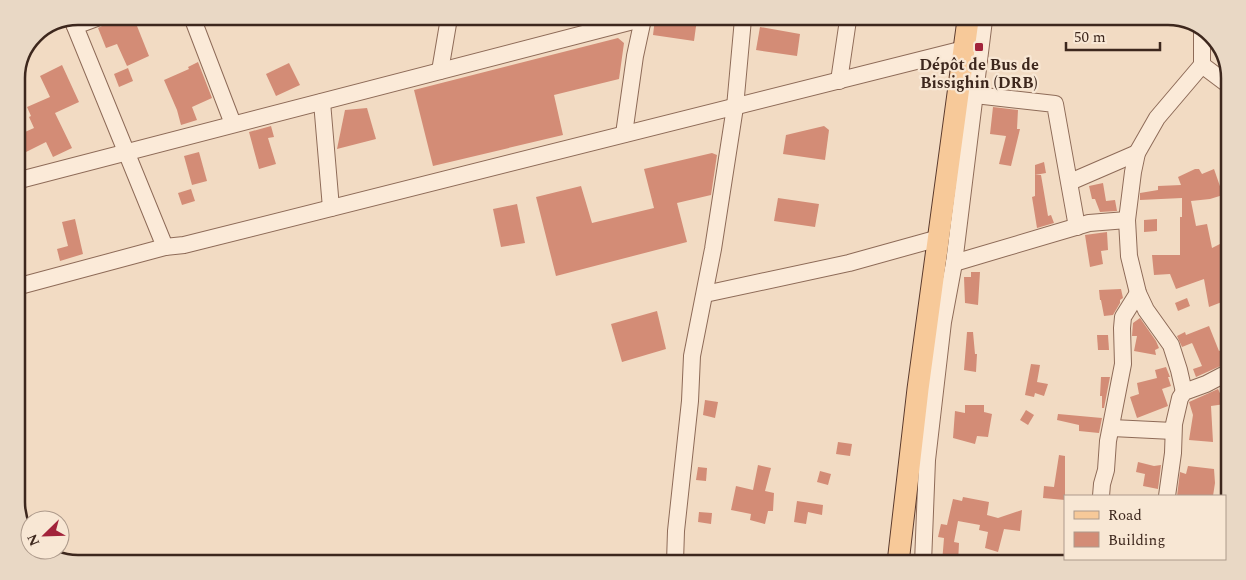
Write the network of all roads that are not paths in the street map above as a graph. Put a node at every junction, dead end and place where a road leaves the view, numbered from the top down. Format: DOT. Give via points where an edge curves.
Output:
graph roads {
  1 [pos="75,25"];
  2 [pos="195,25"];
  3 [pos="448,25"];
  4 [pos="619,25"];
  5 [pos="641,25"];
  6 [pos="742,25"];
  7 [pos="847,25"];
  8 [pos="967,25"];
  9 [pos="983,25"];
  10 [pos="1202,38"];
  11 [pos="964,49"];
  12 [pos="1202,65"];
  13 [pos="440,71"];
  14 [pos="1221,79"];
  15 [pos="839,81"];
  16 [pos="975,95"];
  17 [pos="322,102"];
  18 [pos="735,107"];
  19 [pos="233,124"];
  20 [pos="624,134"];
  21 [pos="127,152"];
  22 [pos="1138,153"];
  23 [pos="25,174"];
  24 [pos="1070,182"];
  25 [pos="331,208"];
  26 [pos="1127,220"];
  27 [pos="1077,227"];
  28 [pos="939,238"];
  29 [pos="165,247"];
  30 [pos="954,263"];
  31 [pos="25,285"];
  32 [pos="1138,292"];
  33 [pos="704,294"];
  34 [pos="1221,376"];
  35 [pos="1184,392"];
  36 [pos="1112,428"];
  37 [pos="1173,431"];
  38 [pos="1101,495"];
  39 [pos="1167,495"];
  40 [pos="675,555"];
  41 [pos="899,555"];
  42 [pos="923,555"];
  1 -- 21 [label="street"];
  2 -- 19 [label="street"];
  3 -- 13 [label="street"];
  4 -- 13 [label="street"];
  5 -- 20 [label="street"];
  6 -- 18 [label="street"];
  7 -- 15 [label="street"];
  8 -- 11 [label="main road"];
  9 -- 16 [label="street"];
  10 -- 12 [label="street"];
  11 -- 15 [label="street"];
  11 -- 28 [label="main road"];
  12 -- 14 [label="street"];
  12 -- 22 [label="street" via="1157,118"];
  13 -- 17 [label="street"];
  15 -- 18 [label="street"];
  16 -- 24 [label="street" via="1055,104"];
  16 -- 30 [label="street"];
  17 -- 19 [label="street"];
  17 -- 25 [label="street"];
  18 -- 20 [label="street"];
  18 -- 33 [label="street"];
  19 -- 21 [label="street"];
  20 -- 25 [label="street"];
  21 -- 23 [label="street"];
  21 -- 29 [label="street"];
  22 -- 24 [label="street"];
  22 -- 26 [label="street"];
  24 -- 27 [label="street"];
  25 -- 29 [label="street"];
  26 -- 27 [label="street" via="1101,221"];
  26 -- 32 [label="street" via="1128,256"];
  27 -- 30 [label="street"];
  28 -- 33 [label="street" via="840,265"];
  28 -- 41 [label="main road"];
  29 -- 31 [label="street"];
  30 -- 42 [label="street" via="943,322 927,460"];
  32 -- 35 [label="street" via="1146,310 1171,345"];
  32 -- 36 [label="street" via="1123,317 1124,364"];
  33 -- 40 [label="street" via="692,356"];
  34 -- 35 [label="street"];
  35 -- 37 [label="street"];
  36 -- 37 [label="street"];
  36 -- 38 [label="street"];
  37 -- 39 [label="street"];
}
